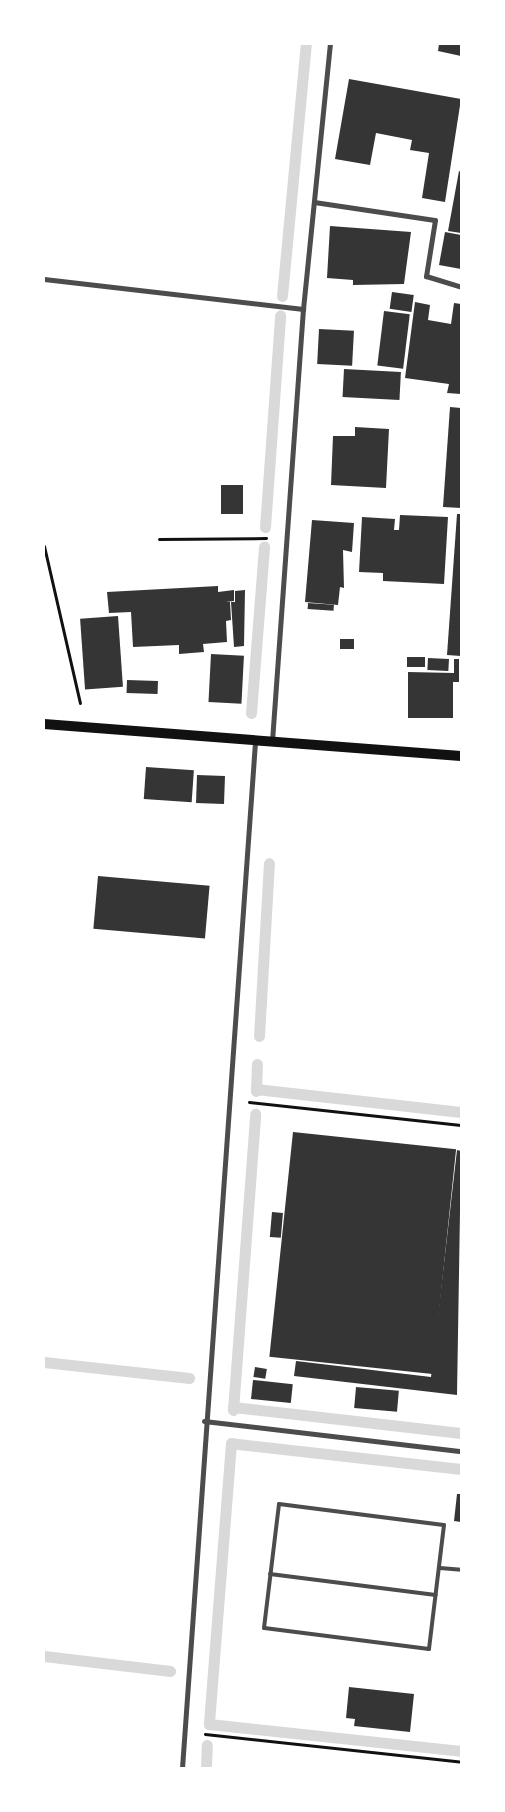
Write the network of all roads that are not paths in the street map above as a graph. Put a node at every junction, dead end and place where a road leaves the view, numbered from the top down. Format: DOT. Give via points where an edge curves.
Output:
graph roads {
  1 [pos="330,44"];
  2 [pos="314,202"];
  3 [pos="44,279"];
  4 [pos="461,287"];
  5 [pos="303,309"];
  6 [pos="44,724"];
  7 [pos="255,743"];
  8 [pos="271,744"];
  9 [pos="461,756"];
  10 [pos="204,1421"];
  11 [pos="461,1451"];
  12 [pos="440,1568"];
  13 [pos="461,1570"];
  14 [pos="270,1574"];
  15 [pos="436,1595"];
  16 [pos="182,1768"];
  1 -- 2 [label="street"];
  2 -- 4 [label="street" via="435,220 426,276"];
  2 -- 5 [label="street"];
  3 -- 5 [label="street"];
  5 -- 8 [label="street"];
  6 -- 7 [label="main road"];
  7 -- 8 [label="main road"];
  7 -- 10 [label="street"];
  8 -- 9 [label="main road"];
  10 -- 11 [label="street"];
  10 -- 16 [label="street"];
  12 -- 13 [label="lane"];
  12 -- 14 [label="lane" via="444,1525 279,1504"];
  12 -- 15 [label="lane"];
  14 -- 15 [label="lane"];
  14 -- 15 [label="lane" via="264,1628 429,1649"];
}
